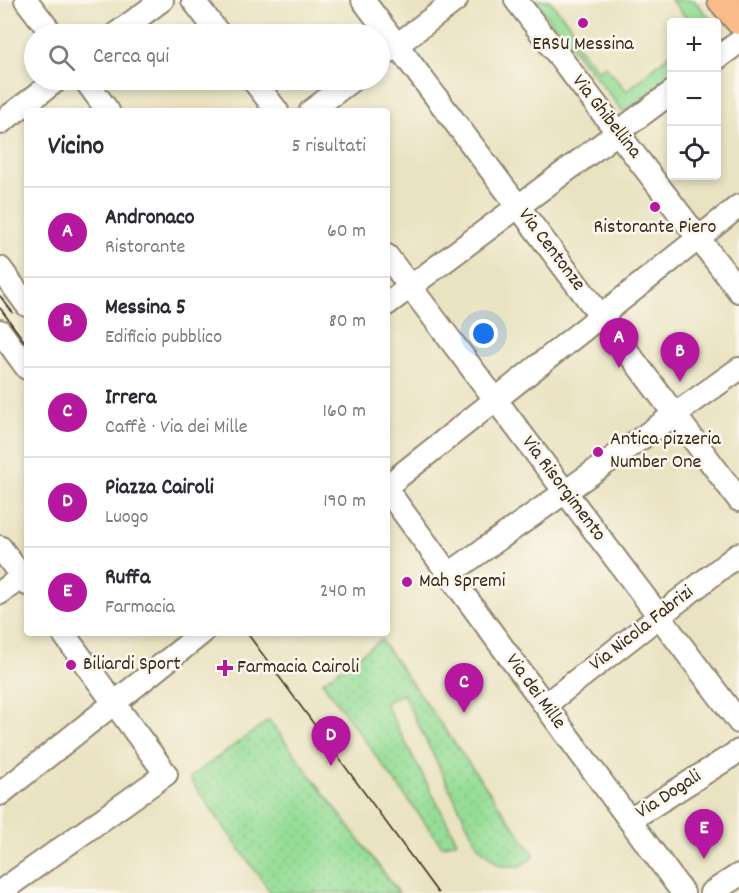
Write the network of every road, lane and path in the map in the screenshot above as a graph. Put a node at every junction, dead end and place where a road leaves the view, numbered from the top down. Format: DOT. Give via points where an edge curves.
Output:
graph roads {
  1 [pos="26,0"];
  2 [pos="162,0"];
  3 [pos="193,0"];
  4 [pos="363,0"];
  5 [pos="456,0"];
  6 [pos="516,0"];
  7 [pos="722,0"];
  8 [pos="739,20"];
  9 [pos="44,24"];
  10 [pos="130,24"];
  11 [pos="211,24"];
  12 [pos="375,24"];
  13 [pos="739,42"];
  14 [pos="390,50"];
  15 [pos="390,54"];
  16 [pos="721,56"];
  17 [pos="44,90"];
  18 [pos="92,90"];
  19 [pos="261,90"];
  20 [pos="339,90"];
  21 [pos="667,96"];
  22 [pos="106,108"];
  23 [pos="275,108"];
  24 [pos="315,108"];
  25 [pos="0,123"];
  26 [pos="618,132"];
  27 [pos="739,206"];
  28 [pos="518,207"];
  29 [pos="699,238"];
  30 [pos="390,260"];
  31 [pos="0,268"];
  32 [pos="410,287"];
  33 [pos="739,291"];
  34 [pos="24,301"];
  35 [pos="390,302"];
  36 [pos="600,316"];
  37 [pos="3,341"];
  38 [pos="24,365"];
  39 [pos="739,369"];
  40 [pos="495,400"];
  41 [pos="675,415"];
  42 [pos="390,486"];
  43 [pos="390,492"];
  44 [pos="565,492"];
  45 [pos="739,500"];
  46 [pos="0,547"];
  47 [pos="739,554"];
  48 [pos="449,574"];
  49 [pos="24,577"];
  50 [pos="24,579"];
  51 [pos="0,593"];
  52 [pos="659,616"];
  53 [pos="65,636"];
  54 [pos="198,636"];
  55 [pos="114,703"];
  56 [pos="545,705"];
  57 [pos="739,722"];
  58 [pos="739,751"];
  59 [pos="0,794"];
  60 [pos="630,820"];
  61 [pos="739,875"];
  62 [pos="6,885"];
  63 [pos="683,893"];
  64 [pos="711,893"];
  1 -- 9 [label="street"];
  2 -- 10 [label="street"];
  3 -- 11 [label="street"];
  4 -- 12 [label="street, Via Centonze"];
  5 -- 14 [label="street"];
  6 -- 26 [label="street, Via Ghibellina"];
  7 -- 8 [label="main road"];
  13 -- 16 [label="street"];
  15 -- 28 [label="street, Via Centonze"];
  17 -- 25 [label="street"];
  18 -- 22 [label="street"];
  19 -- 23 [label="street"];
  20 -- 24 [label="street"];
  21 -- 26 [label="street"];
  26 -- 28 [label="street"];
  26 -- 29 [label="street, Via Ghibellina"];
  27 -- 29 [label="street"];
  28 -- 32 [label="street"];
  28 -- 36 [label="street, Via Centonze"];
  29 -- 33 [label="street, Via Ghibellina"];
  29 -- 36 [label="street"];
  30 -- 32 [label="street, Via Risorgimento"];
  31 -- 34 [label="street"];
  32 -- 35 [label="street"];
  32 -- 40 [label="street, Via Risorgimento"];
  36 -- 40 [label="street"];
  36 -- 41 [label="street, Via Centonze"];
  37 -- 38 [label="street"];
  39 -- 41 [label="street"];
  40 -- 42 [label="street"];
  40 -- 44 [label="street, Via Risorgimento"];
  41 -- 44 [label="street"];
  41 -- 45 [label="street, Via Centonze"];
  43 -- 48 [label="street, Via dei Mille"];
  44 -- 48 [label="street"];
  44 -- 52 [label="street, Via Risorgimento"];
  46 -- 49 [label="street"];
  47 -- 52 [label="street, Via Nicola Fabrizi"];
  48 -- 56 [label="street, Via dei Mille"];
  50 -- 51 [label="street"];
  52 -- 56 [label="street, Via Nicola Fabrizi"];
  52 -- 57 [label="street, Via Risorgimento"];
  53 -- 55 [label="street"];
  54 -- 55 [label="street"];
  55 -- 59 [label="street"];
  55 -- 62 [label="street" via="166,774"];
  56 -- 60 [label="street, Via dei Mille"];
  58 -- 60 [label="street, Via Dogali"];
  60 -- 63 [label="street, Via dei Mille"];
  61 -- 64 [label="street"];
}
